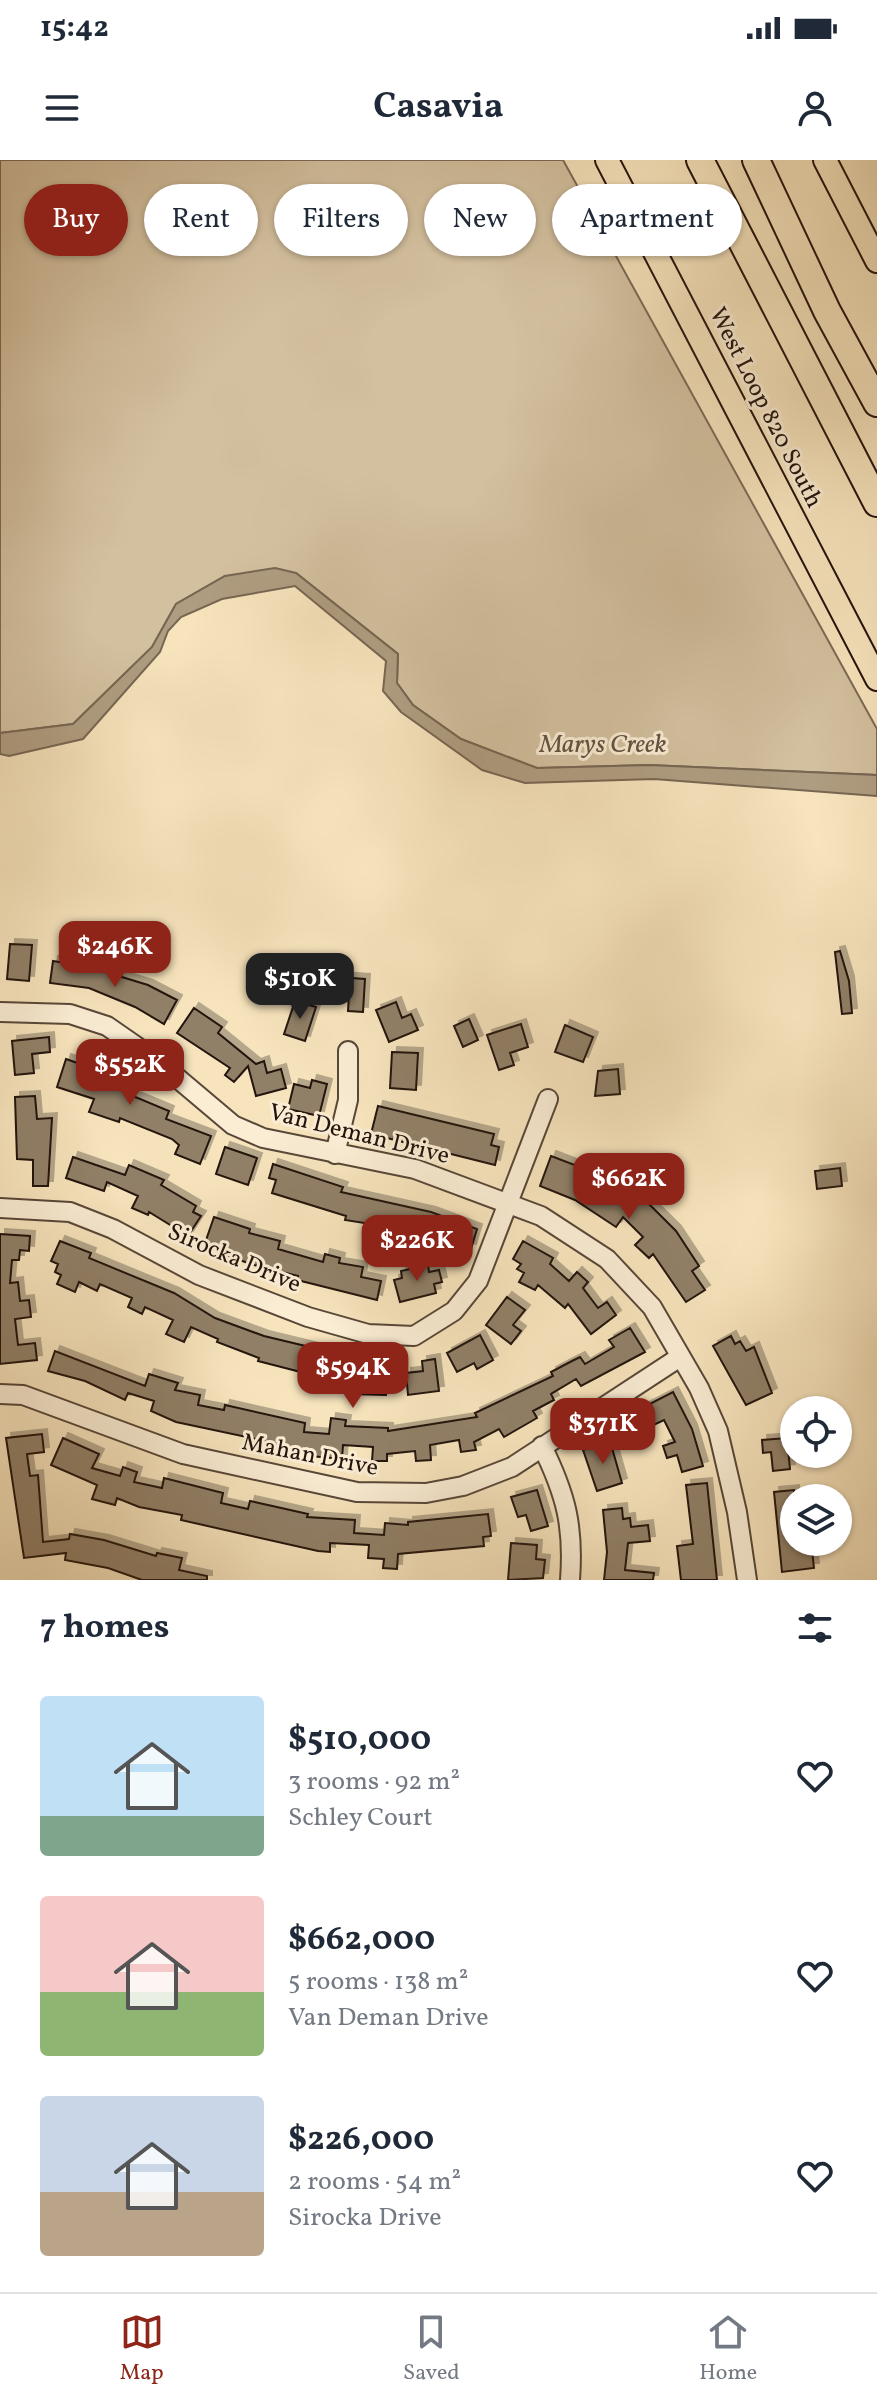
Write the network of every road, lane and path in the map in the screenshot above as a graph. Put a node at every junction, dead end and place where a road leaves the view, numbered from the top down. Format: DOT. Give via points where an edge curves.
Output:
graph roads {
  1 [pos="607,160"];
  2 [pos="700,160"];
  3 [pos="756,160"];
  4 [pos="825,160"];
  5 [pos="877,261"];
  6 [pos="877,403"];
  7 [pos="877,503"];
  8 [pos="877,679"];
  9 [pos="0,1012"];
  10 [pos="348,1051"];
  11 [pos="548,1099"];
  12 [pos="335,1154"];
  13 [pos="509,1203"];
  14 [pos="0,1208"];
  15 [pos="680,1357"];
  16 [pos="0,1394"];
  17 [pos="542,1446"];
  18 [pos="570,1580"];
  19 [pos="747,1580"];
  1 -- 8 [label="main road, West Loop 820 South"];
  2 -- 7 [label="highway"];
  3 -- 6 [label="highway"];
  4 -- 5 [label="main road"];
  9 -- 12 [label="street, Van Deman Drive" via="70,1014 107,1026 233,1125 263,1138"];
  10 -- 12 [label="street" via="348,1100"];
  11 -- 13 [label="street, Sirocka Drive"];
  12 -- 13 [label="street, Van Deman Drive" via="415,1169"];
  13 -- 14 [label="street, Sirocka Drive" via="469,1297 414,1336 368,1334 308,1317 199,1275 70,1212"];
  13 -- 15 [label="street, Van Deman Drive" via="541,1216 607,1259 652,1307"];
  15 -- 17 [label="street, Mahan Drive"];
  15 -- 19 [label="street, Van Deman Drive" via="718,1431"];
  16 -- 17 [label="street, Mahan Drive" via="23,1395 183,1454 387,1495 474,1482 512,1467"];
  17 -- 18 [label="street" via="571,1520"];
}
